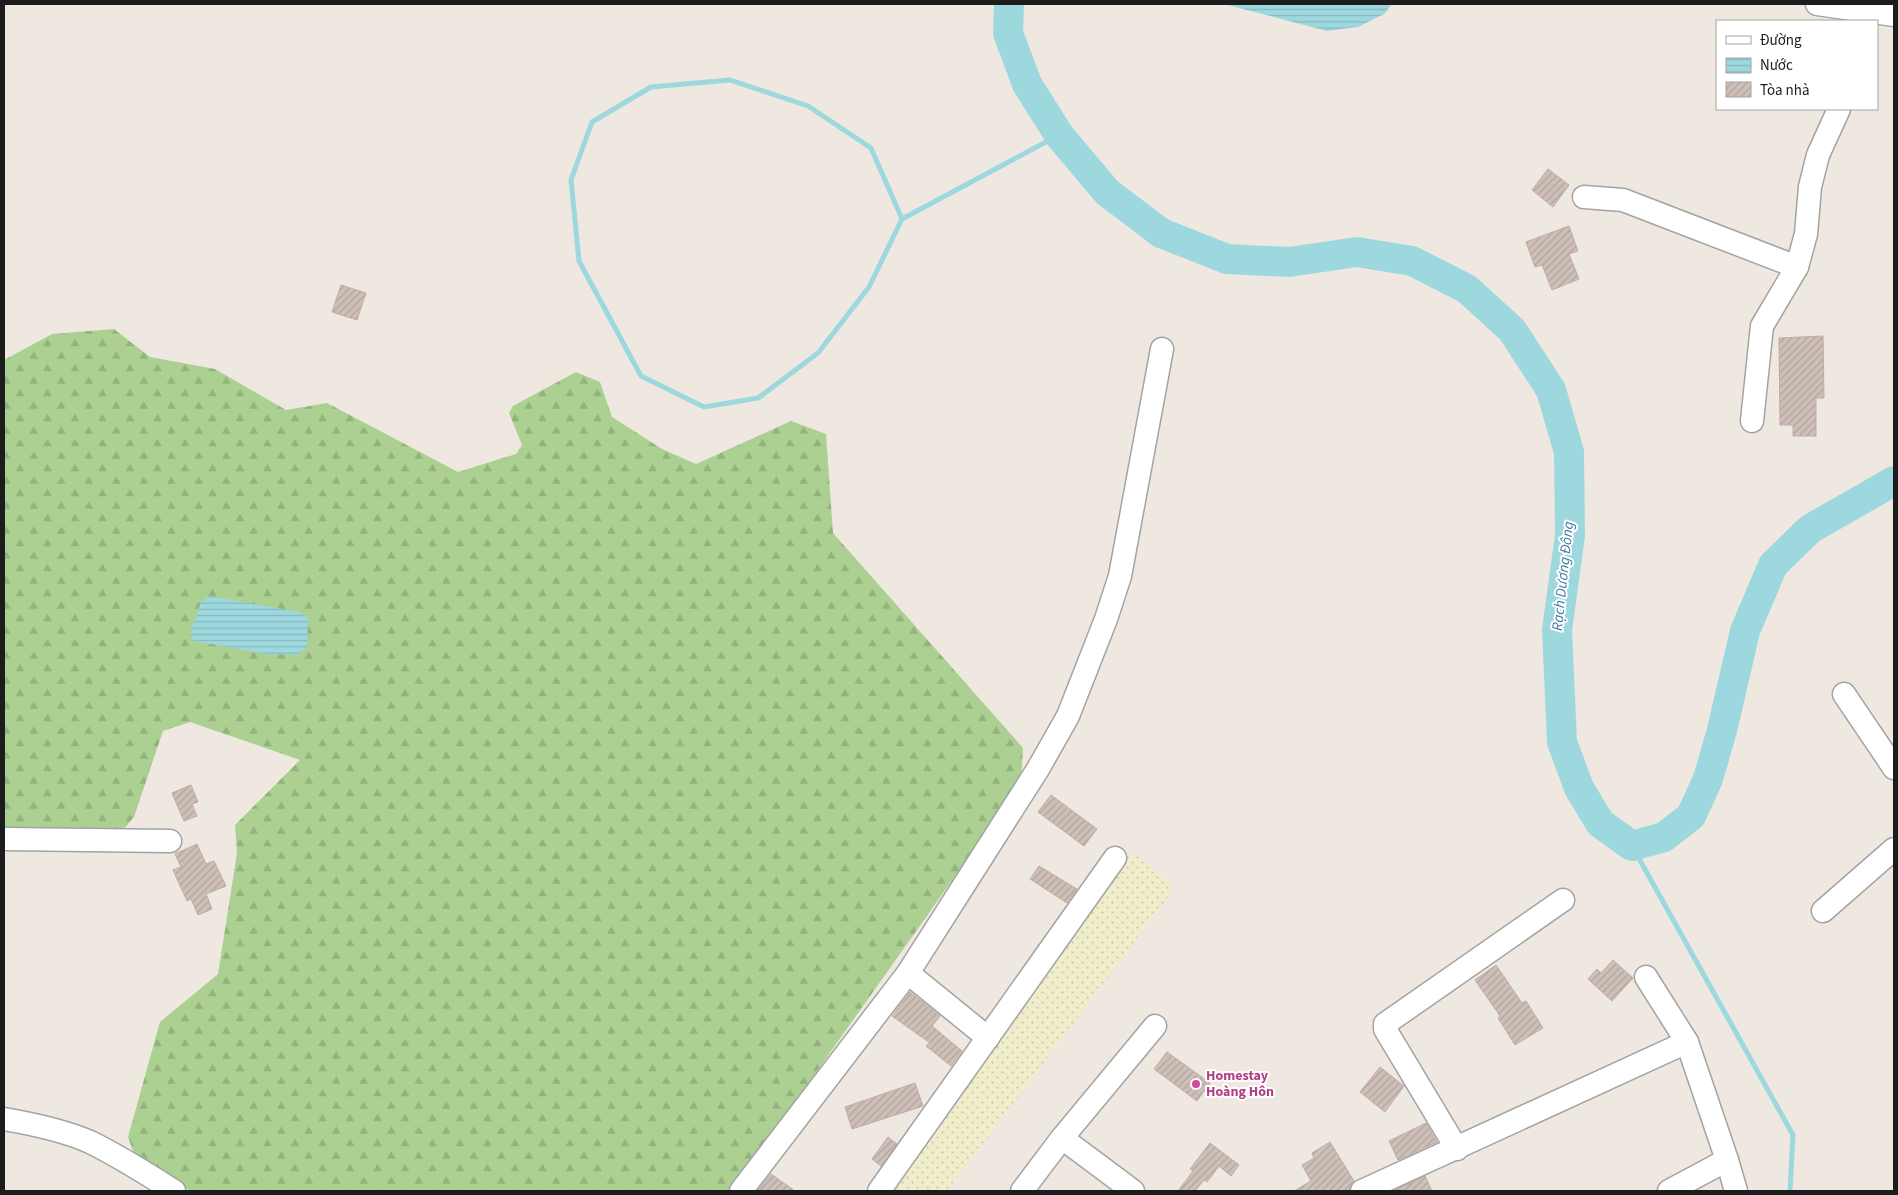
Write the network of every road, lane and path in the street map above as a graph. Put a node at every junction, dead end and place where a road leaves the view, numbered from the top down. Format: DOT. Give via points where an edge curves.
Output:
graph roads {
  1 [pos="1817,4"];
  2 [pos="1866,12"];
  3 [pos="1894,15"];
  4 [pos="1839,110"];
  5 [pos="1584,197"];
  6 [pos="1797,267"];
  7 [pos="1162,349"];
  8 [pos="1752,421"];
  9 [pos="1844,694"];
  10 [pos="1894,768"];
  11 [pos="4,839"];
  12 [pos="170,841"];
  13 [pos="1894,849"];
  14 [pos="1116,858"];
  15 [pos="1563,900"];
  16 [pos="1823,911"];
  17 [pos="908,972"];
  18 [pos="1646,977"];
  19 [pos="1155,1026"];
  20 [pos="988,1038"];
  21 [pos="1687,1042"];
  22 [pos="4,1119"];
  23 [pos="1062,1138"];
  24 [pos="1457,1149"];
  25 [pos="1727,1160"];
  26 [pos="174,1191"];
  27 [pos="741,1191"];
  28 [pos="879,1191"];
  29 [pos="1022,1191"];
  30 [pos="1132,1191"];
  31 [pos="1362,1191"];
  32 [pos="1669,1191"];
  33 [pos="1736,1191"];
  1 -- 2 [label="street"];
  2 -- 3 [label="street"];
  4 -- 6 [label="street" via="1818,155 1810,187 1806,234"];
  5 -- 6 [label="street" via="1623,200"];
  6 -- 8 [label="street" via="1762,326"];
  7 -- 17 [label="street" via="1120,576 1068,716 1038,769"];
  9 -- 10 [label="street"];
  11 -- 12 [label="street"];
  13 -- 16 [label="street"];
  14 -- 20 [label="street"];
  15 -- 24 [label="street" via="1385,1024"];
  17 -- 20 [label="street"];
  17 -- 27 [label="street"];
  18 -- 21 [label="street"];
  19 -- 23 [label="street"];
  20 -- 28 [label="street"];
  21 -- 24 [label="street"];
  21 -- 25 [label="street"];
  22 -- 26 [label="street" via="50,1128 89,1142"];
  23 -- 29 [label="street"];
  23 -- 30 [label="street"];
  24 -- 31 [label="street"];
  25 -- 32 [label="street"];
  25 -- 33 [label="street"];
}
